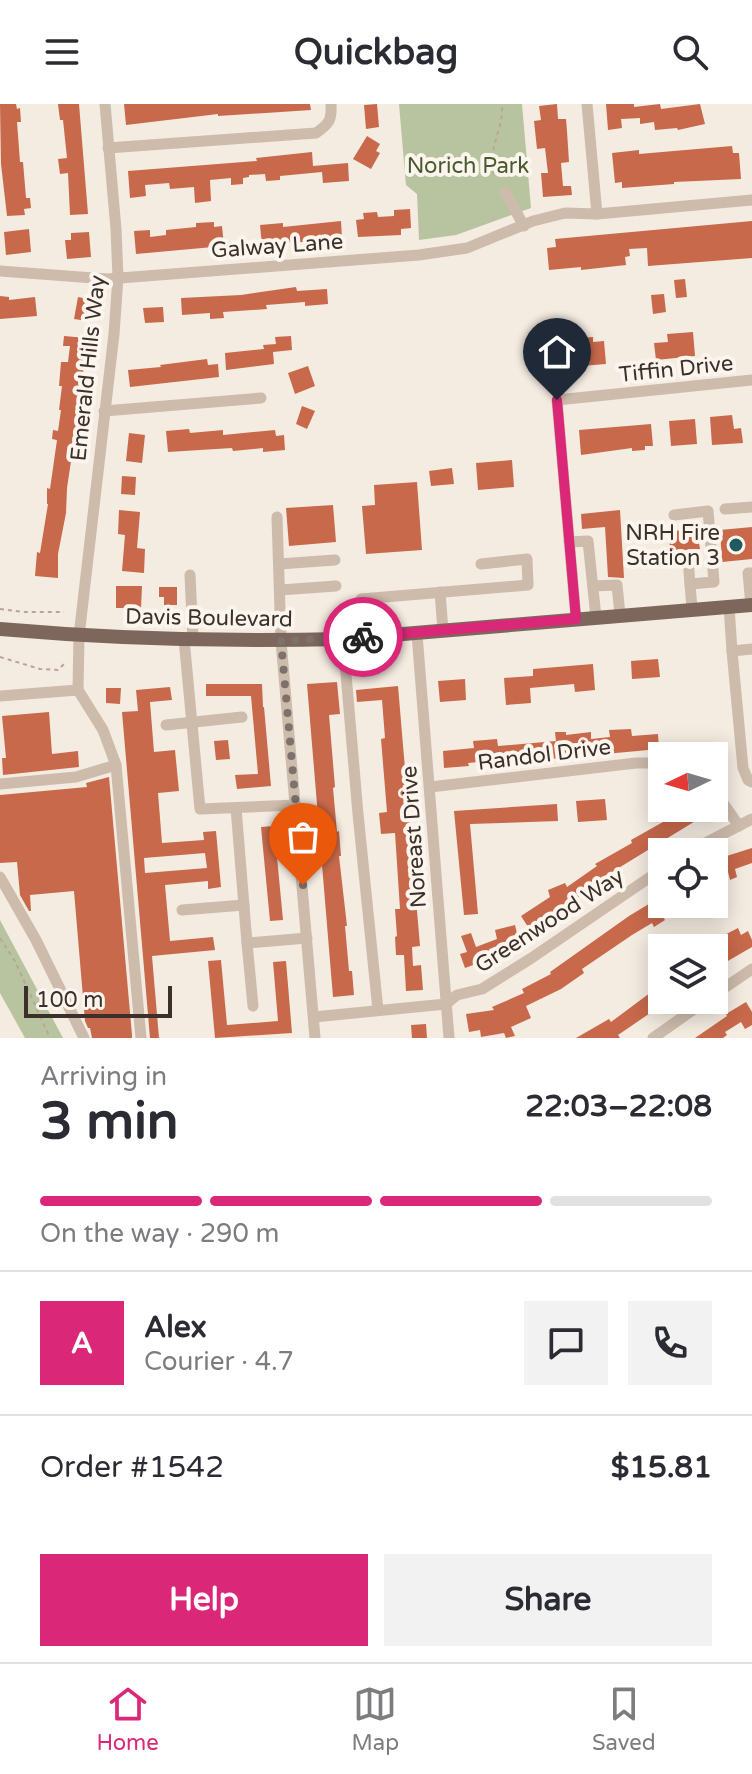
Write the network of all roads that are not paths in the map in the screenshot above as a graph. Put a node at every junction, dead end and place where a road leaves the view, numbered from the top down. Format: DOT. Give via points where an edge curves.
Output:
graph roads {
  1 [pos="105,104"];
  2 [pos="331,104"];
  3 [pos="587,104"];
  4 [pos="108,148"];
  5 [pos="505,192"];
  6 [pos="752,200"];
  7 [pos="597,214"];
  8 [pos="524,226"];
  9 [pos="0,271"];
  10 [pos="118,277"];
  11 [pos="752,380"];
  12 [pos="261,398"];
  13 [pos="104,411"];
  14 [pos="752,507"];
  15 [pos="725,509"];
  16 [pos="674,515"];
  17 [pos="277,517"];
  18 [pos="569,542"];
  19 [pos="688,559"];
  20 [pos="335,560"];
  21 [pos="279,564"];
  22 [pos="481,564"];
  23 [pos="752,573"];
  24 [pos="190,575"];
  25 [pos="690,584"];
  26 [pos="336,586"];
  27 [pos="593,586"];
  28 [pos="280,590"];
  29 [pos="440,592"];
  30 [pos="752,605"];
  31 [pos="729,606"];
  32 [pos="692,609"];
  33 [pos="620,615"];
  34 [pos="596,617"];
  35 [pos="576,619"];
  36 [pos="0,629"];
  37 [pos="443,631"];
  38 [pos="417,634"];
  39 [pos="79,636"];
  40 [pos="363,637"];
  41 [pos="189,639"];
  42 [pos="343,639"];
  43 [pos="281,641"];
  44 [pos="752,649"];
  45 [pos="732,651"];
  46 [pos="78,690"];
  47 [pos="0,696"];
  48 [pos="242,717"];
  49 [pos="192,722"];
  50 [pos="166,725"];
  51 [pos="648,763"];
  52 [pos="116,765"];
  53 [pos="752,782"];
  54 [pos="0,784"];
  55 [pos="430,787"];
  56 [pos="296,805"];
  57 [pos="236,808"];
  58 [pos="728,810"];
  59 [pos="752,819"];
  60 [pos="739,826"];
  61 [pos="714,838"];
  62 [pos="0,877"];
  63 [pos="648,879"];
  64 [pos="244,905"];
  65 [pos="182,910"];
  66 [pos="307,938"];
  67 [pos="247,943"];
  68 [pos="752,969"];
  69 [pos="728,985"];
  70 [pos="446,1004"];
  71 [pos="253,1006"];
  72 [pos="378,1010"];
  73 [pos="687,1014"];
  74 [pos="314,1017"];
  75 [pos="84,1038"];
  76 [pos="141,1038"];
  77 [pos="315,1038"];
  78 [pos="449,1038"];
  79 [pos="653,1038"];
  1 -- 4 [label="street, Emerald Hills Way"];
  2 -- 4 [label="street" via="328,124 316,133"];
  3 -- 7 [label="street"];
  4 -- 10 [label="street, Emerald Hills Way"];
  5 -- 8 [label="street"];
  6 -- 7 [label="street, Galway Lane"];
  7 -- 8 [label="street, Galway Lane" via="565,213"];
  8 -- 10 [label="street, Galway Lane" via="467,248 437,253"];
  9 -- 10 [label="street, Galway Lane"];
  10 -- 13 [label="street, Emerald Hills Way"];
  11 -- 18 [label="street, Tiffin Drive" via="557,400"];
  12 -- 13 [label="street"];
  13 -- 39 [label="street, Emerald Hills Way"];
  14 -- 15 [label="street"];
  16 -- 25 [label="street" via="708,511 714,582"];
  17 -- 21 [label="street"];
  18 -- 27 [label="street" via="588,541"];
  18 -- 35 [label="street"];
  19 -- 25 [label="street"];
  20 -- 21 [label="street"];
  21 -- 28 [label="street"];
  22 -- 29 [label="street" via="527,559 528,585"];
  23 -- 30 [label="street"];
  24 -- 41 [label="street"];
  25 -- 32 [label="street"];
  26 -- 28 [label="street"];
  27 -- 33 [label="street" via="617,585"];
  27 -- 34 [label="street"];
  28 -- 43 [label="street"];
  29 -- 37 [label="street"];
  29 -- 40 [label="street" via="361,599"];
  30 -- 31 [label="main road, Davis Boulevard"];
  31 -- 32 [label="main road, Davis Boulevard"];
  31 -- 45 [label="street"];
  32 -- 33 [label="main road, Davis Boulevard"];
  33 -- 34 [label="main road, Davis Boulevard"];
  34 -- 35 [label="main road, Davis Boulevard"];
  35 -- 37 [label="main road, Davis Boulevard"];
  36 -- 39 [label="main road, Davis Boulevard"];
  37 -- 38 [label="main road, Davis Boulevard"];
  38 -- 40 [label="main road, Davis Boulevard"];
  38 -- 55 [label="street, Noreast Drive"];
  39 -- 41 [label="main road, Davis Boulevard"];
  39 -- 46 [label="street, Emerald Hills Way"];
  40 -- 42 [label="main road, Davis Boulevard"];
  41 -- 43 [label="main road, Davis Boulevard"];
  41 -- 49 [label="street"];
  42 -- 43 [label="main road, Davis Boulevard"];
  42 -- 72 [label="street"];
  43 -- 56 [label="street"];
  44 -- 45 [label="street"];
  45 -- 53 [label="street" via="743,768"];
  46 -- 47 [label="street"];
  46 -- 52 [label="street" via="103,730"];
  48 -- 49 [label="street"];
  49 -- 50 [label="street"];
  49 -- 57 [label="street" via="200,809"];
  51 -- 55 [label="street, Randol Drive"];
  52 -- 54 [label="street" via="76,777"];
  52 -- 76 [label="street"];
  55 -- 70 [label="street, Noreast Drive"];
  56 -- 57 [label="street"];
  56 -- 66 [label="street"];
  57 -- 64 [label="street"];
  58 -- 60 [label="street"];
  59 -- 60 [label="street"];
  60 -- 61 [label="street"];
  62 -- 75 [label="street"];
  63 -- 70 [label="street, Greenwood Way" via="482,989 457,995"];
  64 -- 65 [label="street"];
  64 -- 67 [label="street"];
  66 -- 67 [label="street"];
  66 -- 74 [label="street"];
  67 -- 71 [label="street"];
  68 -- 69 [label="street"];
  70 -- 72 [label="street, Greenwood Way"];
  70 -- 78 [label="street, Noreast Drive"];
  72 -- 74 [label="street, Greenwood Way"];
  73 -- 79 [label="street"];
  74 -- 77 [label="street"];
}
